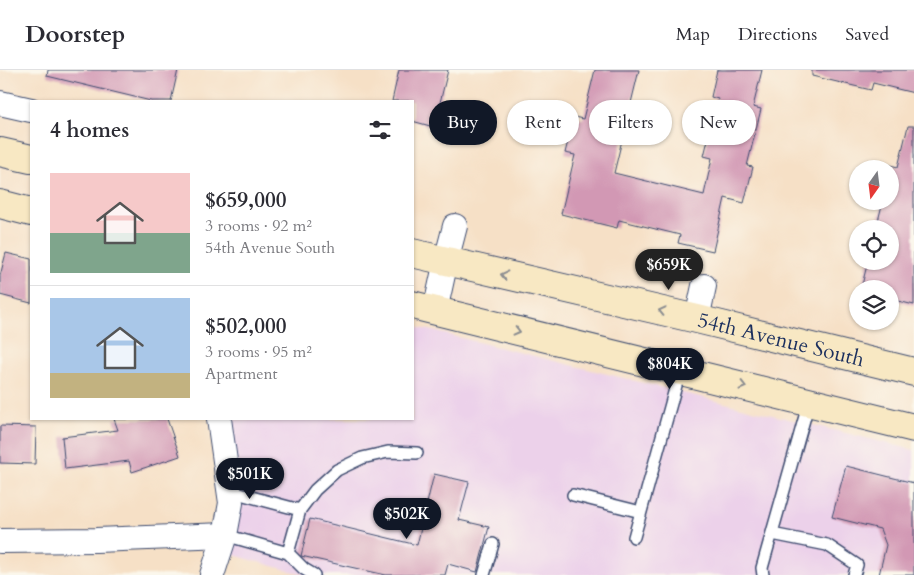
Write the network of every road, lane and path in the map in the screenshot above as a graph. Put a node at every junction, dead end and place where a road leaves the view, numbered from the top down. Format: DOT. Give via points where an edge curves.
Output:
graph roads {
  1 [pos="0,103"];
  2 [pos="30,110"];
  3 [pos="0,152"];
  4 [pos="30,159"];
  5 [pos="0,204"];
  6 [pos="30,212"];
  7 [pos="455,226"];
  8 [pos="414,253"];
  9 [pos="446,261"];
  10 [pos="704,286"];
  11 [pos="424,308"];
  12 [pos="697,319"];
  13 [pos="680,371"];
  14 [pos="914,372"];
  15 [pos="810,402"];
  16 [pos="219,420"];
  17 [pos="914,428"];
  18 [pos="417,453"];
  19 [pos="230,491"];
  20 [pos="573,495"];
  21 [pos="300,510"];
  22 [pos="641,512"];
  23 [pos="772,534"];
  24 [pos="226,535"];
  25 [pos="634,537"];
  26 [pos="0,541"];
  27 [pos="493,544"];
  28 [pos="288,553"];
  29 [pos="212,575"];
  30 [pos="314,575"];
  31 [pos="484,575"];
  32 [pos="763,575"];
  33 [pos="854,575"];
  1 -- 2 [label="street"];
  3 -- 4 [label="main road"];
  5 -- 6 [label="main road"];
  7 -- 9 [label="street"];
  8 -- 9 [label="main road, 54th Avenue South"];
  9 -- 11 [label="street"];
  12 -- 9 [label="main road, 54th Avenue South, one-way"];
  10 -- 12 [label="street"];
  11 -- 13 [label="main road, one-way"];
  12 -- 14 [label="main road, 54th Avenue South"];
  13 -- 15 [label="main road, one-way"];
  13 -- 22 [label="lane"];
  15 -- 17 [label="main road"];
  15 -- 23 [label="lane"];
  16 -- 19 [label="street"];
  18 -- 21 [label="lane" via="388,452 362,458 338,470 315,490"];
  19 -- 21 [label="lane"];
  19 -- 24 [label="street"];
  20 -- 22 [label="lane"];
  21 -- 28 [label="lane"];
  22 -- 25 [label="lane"];
  23 -- 32 [label="lane"];
  23 -- 33 [label="lane" via="827,544 857,566"];
  24 -- 26 [label="street"];
  24 -- 28 [label="lane"];
  24 -- 29 [label="street"];
  27 -- 31 [label="lane"];
  28 -- 30 [label="lane"];
}
